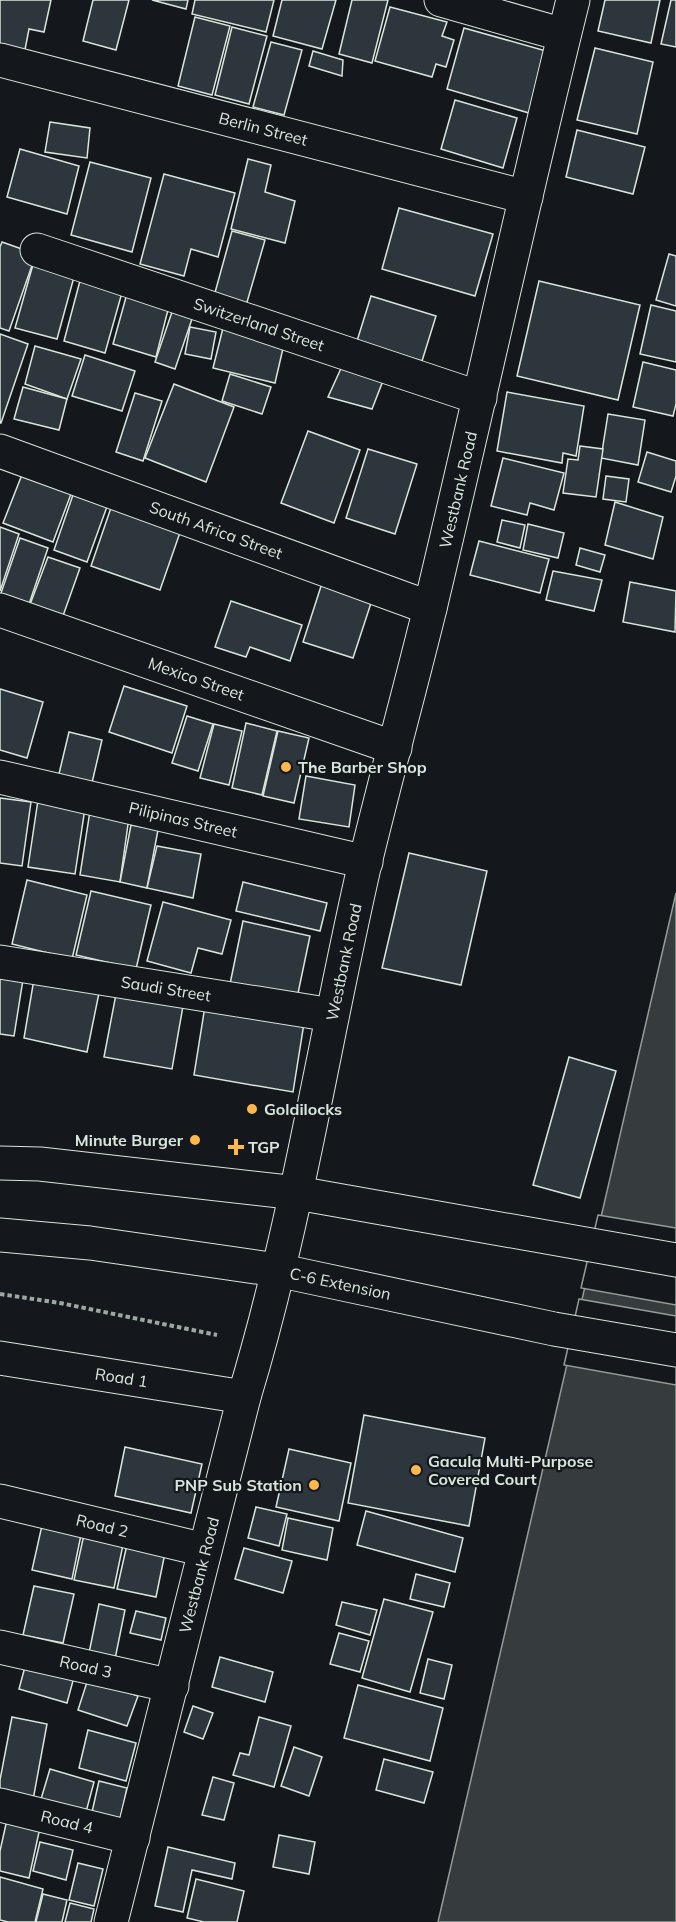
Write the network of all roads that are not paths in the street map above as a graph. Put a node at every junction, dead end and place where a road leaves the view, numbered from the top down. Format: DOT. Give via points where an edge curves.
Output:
graph roads {
  1 [pos="441,0"];
  2 [pos="573,0"];
  3 [pos="564,35"];
  4 [pos="0,60"];
  5 [pos="526,197"];
  6 [pos="37,249"];
  7 [pos="480,398"];
  8 [pos="0,451"];
  9 [pos="430,608"];
  10 [pos="0,610"];
  11 [pos="394,748"];
  12 [pos="0,777"];
  13 [pos="366,862"];
  14 [pos="0,962"];
  15 [pos="332,1015"];
  16 [pos="0,1163"];
  17 [pos="297,1193"];
  18 [pos="0,1235"];
  19 [pos="676,1260"];
  20 [pos="277,1270"];
  21 [pos="676,1350"];
  22 [pos="0,1358"];
  23 [pos="244,1397"];
  24 [pos="0,1501"];
  25 [pos="205,1550"];
  26 [pos="0,1647"];
  27 [pos="172,1686"];
  28 [pos="0,1805"];
  29 [pos="133,1838"];
  30 [pos="111,1922"];
  1 -- 3 [label="street"];
  2 -- 3 [label="street, Westbank Road"];
  3 -- 5 [label="street, Westbank Road"];
  4 -- 5 [label="street, Berlin Street"];
  5 -- 7 [label="street, Westbank Road"];
  6 -- 7 [label="street, Switzerland Street"];
  7 -- 9 [label="street, Westbank Road"];
  8 -- 9 [label="street, South Africa Street"];
  9 -- 11 [label="street, Westbank Road"];
  10 -- 11 [label="street, Mexico Street"];
  11 -- 13 [label="street, Westbank Road"];
  12 -- 13 [label="street, Pilipinas Street"];
  13 -- 15 [label="street, Westbank Road"];
  14 -- 15 [label="street, Saudi Street"];
  15 -- 17 [label="street, Westbank Road"];
  16 -- 17 [label="street" via="40,1164"];
  17 -- 19 [label="street"];
  17 -- 20 [label="street, Westbank Road"];
  18 -- 20 [label="street, C-6 Extension" via="90,1243"];
  20 -- 21 [label="street, C-6 Extension" via="554,1329"];
  20 -- 23 [label="street, Westbank Road"];
  22 -- 23 [label="street, Road 1"];
  23 -- 25 [label="street, Westbank Road"];
  24 -- 25 [label="street, Road 2"];
  25 -- 27 [label="street, Westbank Road"];
  26 -- 27 [label="street, Road 3"];
  27 -- 29 [label="street, Westbank Road"];
  28 -- 29 [label="street, Road 4"];
  29 -- 30 [label="street, Westbank Road"];
}
